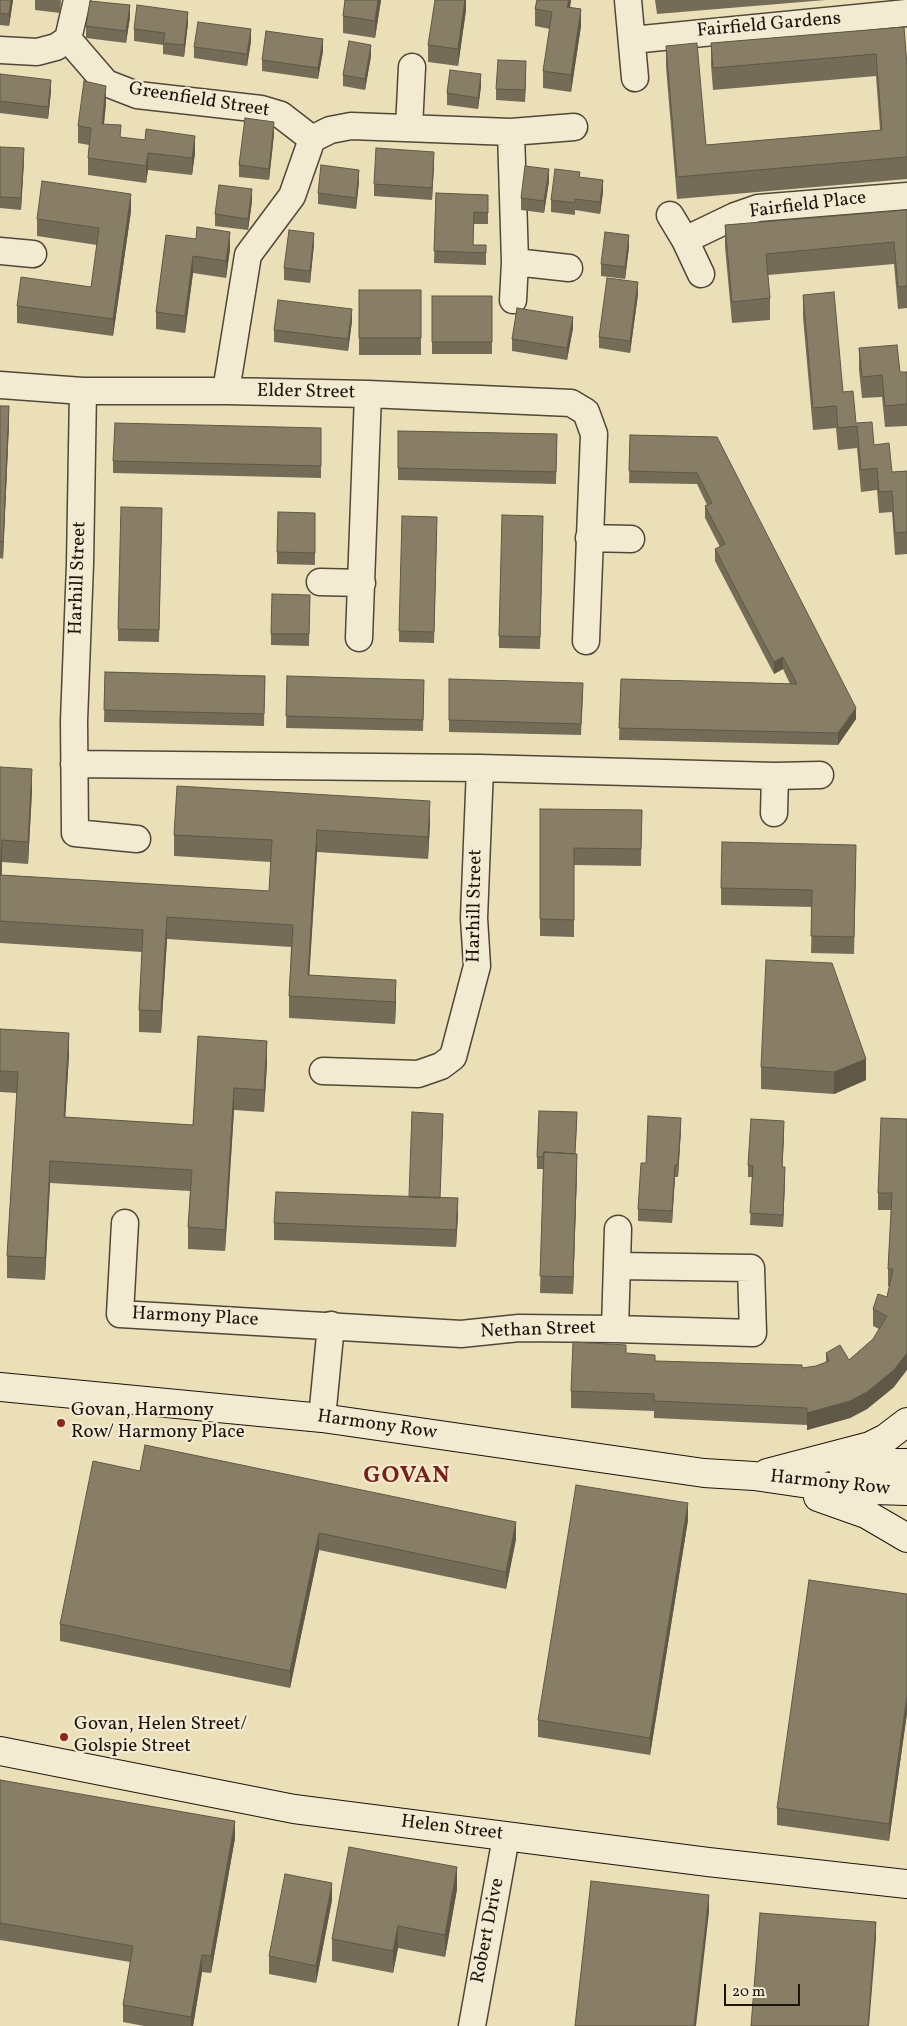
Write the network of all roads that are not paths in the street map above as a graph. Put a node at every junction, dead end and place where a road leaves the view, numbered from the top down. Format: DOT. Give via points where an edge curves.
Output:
graph roads {
  1 [pos="76,0"];
  2 [pos="628,0"];
  3 [pos="907,13"];
  4 [pos="68,39"];
  5 [pos="632,40"];
  6 [pos="0,50"];
  7 [pos="412,67"];
  8 [pos="635,78"];
  9 [pos="409,128"];
  10 [pos="574,128"];
  11 [pos="511,132"];
  12 [pos="312,140"];
  13 [pos="907,196"];
  14 [pos="670,215"];
  15 [pos="686,240"];
  16 [pos="0,250"];
  17 [pos="33,254"];
  18 [pos="514,262"];
  19 [pos="569,268"];
  20 [pos="701,274"];
  21 [pos="513,300"];
  22 [pos="0,384"];
  23 [pos="83,391"];
  24 [pos="226,391"];
  25 [pos="368,394"];
  26 [pos="589,538"];
  27 [pos="631,539"];
  28 [pos="320,582"];
  29 [pos="362,583"];
  30 [pos="359,638"];
  31 [pos="586,642"];
  32 [pos="74,764"];
  33 [pos="480,768"];
  34 [pos="775,776"];
  35 [pos="820,776"];
  36 [pos="774,813"];
  37 [pos="137,839"];
  38 [pos="323,1071"];
  39 [pos="125,1223"];
  40 [pos="618,1229"];
  41 [pos="618,1266"];
  42 [pos="331,1325"];
  43 [pos="615,1329"];
  44 [pos="461,1334"];
  45 [pos="0,1386"];
  46 [pos="322,1418"];
  47 [pos="907,1422"];
  48 [pos="907,1463"];
  49 [pos="754,1476"];
  50 [pos="907,1491"];
  51 [pos="907,1538"];
  52 [pos="0,1751"];
  53 [pos="506,1836"];
  54 [pos="907,1884"];
  55 [pos="472,2026"];
  1 -- 4 [label="street"];
  2 -- 5 [label="street"];
  3 -- 5 [label="street, Fairfield Gardens"];
  4 -- 6 [label="street" via="56,47 37,52"];
  4 -- 12 [label="street, Greenfield Street" via="106,83 137,94 261,109 281,115"];
  5 -- 8 [label="street"];
  7 -- 9 [label="street"];
  9 -- 11 [label="street"];
  9 -- 12 [label="street" via="350,126 330,130"];
  10 -- 11 [label="street"];
  11 -- 18 [label="street"];
  12 -- 24 [label="street" via="292,196 248,255"];
  13 -- 15 [label="street, Fairfield Place" via="758,208"];
  14 -- 15 [label="street"];
  15 -- 20 [label="street"];
  16 -- 17 [label="street"];
  18 -- 19 [label="street"];
  18 -- 21 [label="street"];
  22 -- 23 [label="street, Elder Street"];
  23 -- 24 [label="street, Elder Street"];
  23 -- 32 [label="street, Harhill Street"];
  24 -- 25 [label="street, Elder Street"];
  25 -- 26 [label="street, Elder Street" via="571,403 586,412 594,434"];
  25 -- 29 [label="street"];
  26 -- 27 [label="street"];
  26 -- 31 [label="street"];
  28 -- 29 [label="street"];
  29 -- 30 [label="street"];
  32 -- 33 [label="street"];
  32 -- 37 [label="street, Harhill Street" via="76,833"];
  33 -- 34 [label="street"];
  33 -- 38 [label="street, Harhill Street" via="474,918 477,966 453,1057 441,1066 418,1074"];
  34 -- 35 [label="street"];
  34 -- 36 [label="street"];
  39 -- 42 [label="street, Harmony Place" via="120,1314"];
  40 -- 41 [label="street"];
  41 -- 43 [label="street, Nethan Street"];
  41 -- 43 [label="street, Nethan Street" via="751,1268 753,1333"];
  42 -- 44 [label="street, Harmony Place"];
  42 -- 46 [label="street"];
  43 -- 44 [label="street, Nethan Street" via="519,1328"];
  45 -- 46 [label="street, Harmony Row"];
  46 -- 49 [label="street, Harmony Row" via="704,1473"];
  47 -- 49 [label="street, Harmony Row" via="870,1446"];
  48 -- 49 [label="street, Harmony Row" via="862,1463"];
  49 -- 50 [label="street, Harmony Row" via="843,1489"];
  49 -- 51 [label="street, Harmony Row" via="849,1507"];
  52 -- 53 [label="street, Helen Street" via="294,1809"];
  53 -- 54 [label="street, Helen Street"];
  53 -- 55 [label="street, Robert Drive"];
}
